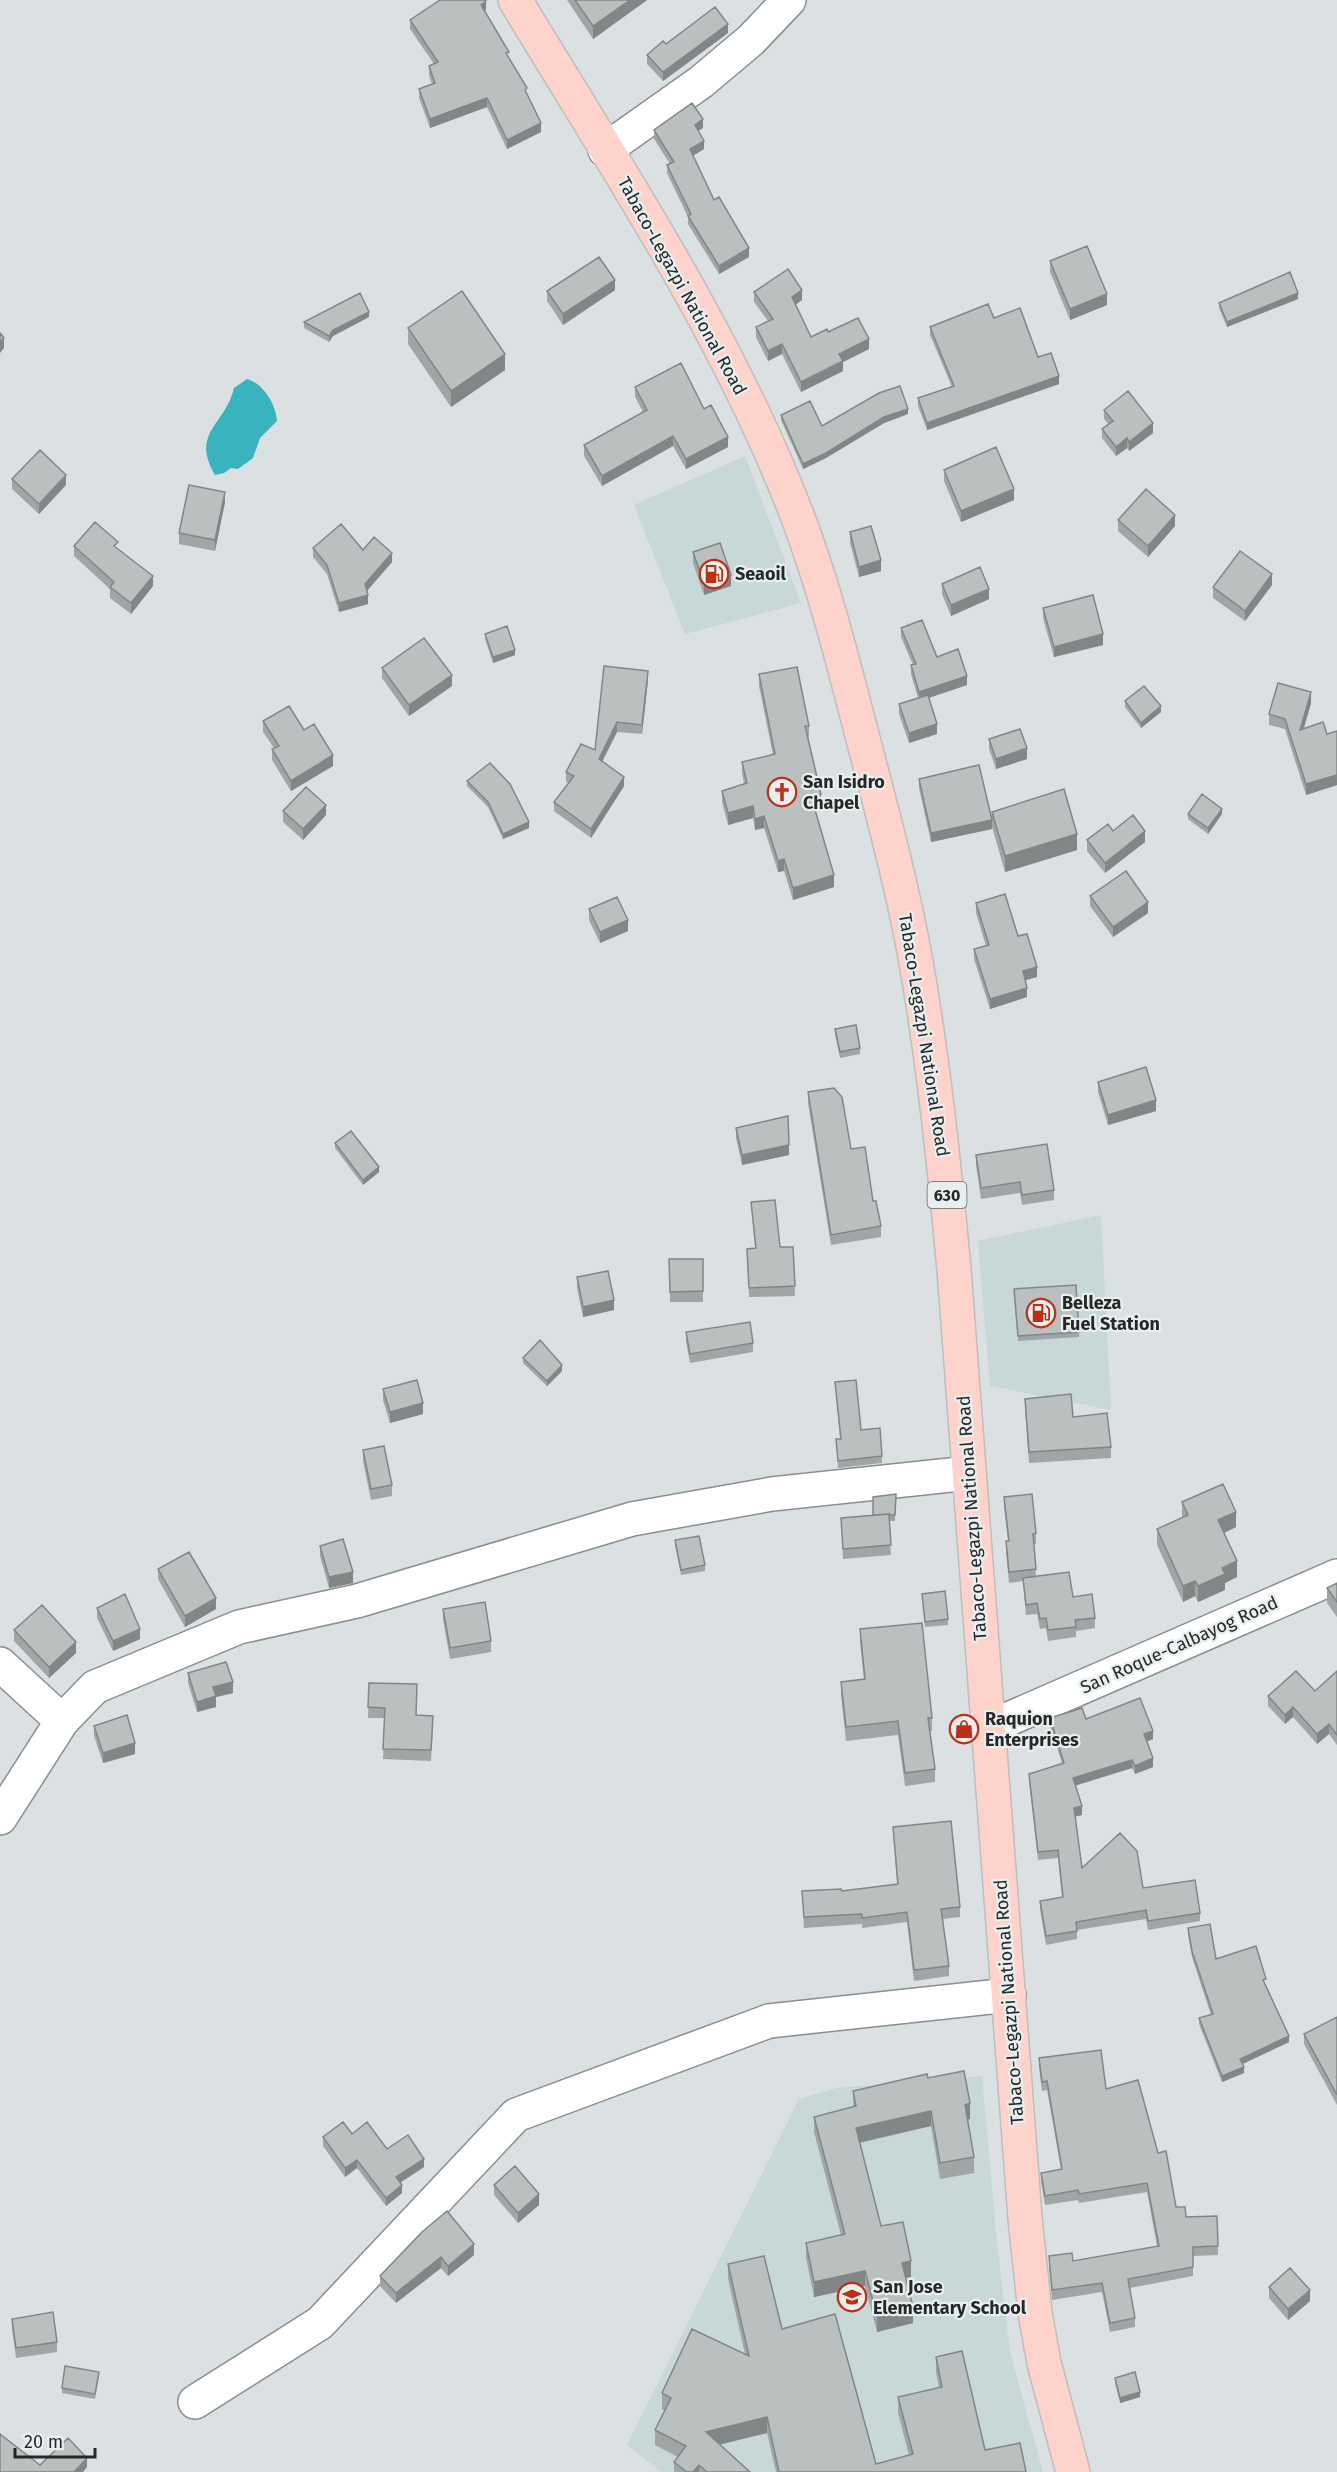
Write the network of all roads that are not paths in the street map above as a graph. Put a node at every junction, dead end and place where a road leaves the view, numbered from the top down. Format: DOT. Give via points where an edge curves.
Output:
graph roads {
  1 [pos="515,0"];
  2 [pos="789,0"];
  3 [pos="605,150"];
  4 [pos="969,1473"];
  5 [pos="1337,1576"];
  6 [pos="0,1664"];
  7 [pos="62,1721"];
  8 [pos="988,1728"];
  9 [pos="0,1818"];
  10 [pos="1009,1995"];
  11 [pos="195,2402"];
  12 [pos="1073,2472"];
  1 -- 3 [label="main road, Tabaco-Legazpi National Road / 630"];
  2 -- 3 [label="street" via="752,40 701,82"];
  3 -- 4 [label="main road, Tabaco-Legazpi National Road / 630" via="680,276 746,400 796,513 838,643 914,949 942,1143"];
  4 -- 7 [label="street" via="772,1494 632,1519 357,1601 239,1627 95,1687"];
  4 -- 8 [label="main road, Tabaco-Legazpi National Road / 630"];
  5 -- 8 [label="street, San Roque-Calbayog Road"];
  6 -- 7 [label="street"];
  7 -- 9 [label="street"];
  8 -- 10 [label="main road, Tabaco-Legazpi National Road / 630"];
  10 -- 11 [label="street" via="769,2021 516,2115 320,2323"];
  10 -- 12 [label="main road, Tabaco-Legazpi National Road / 630" via="1035,2313"];
}
